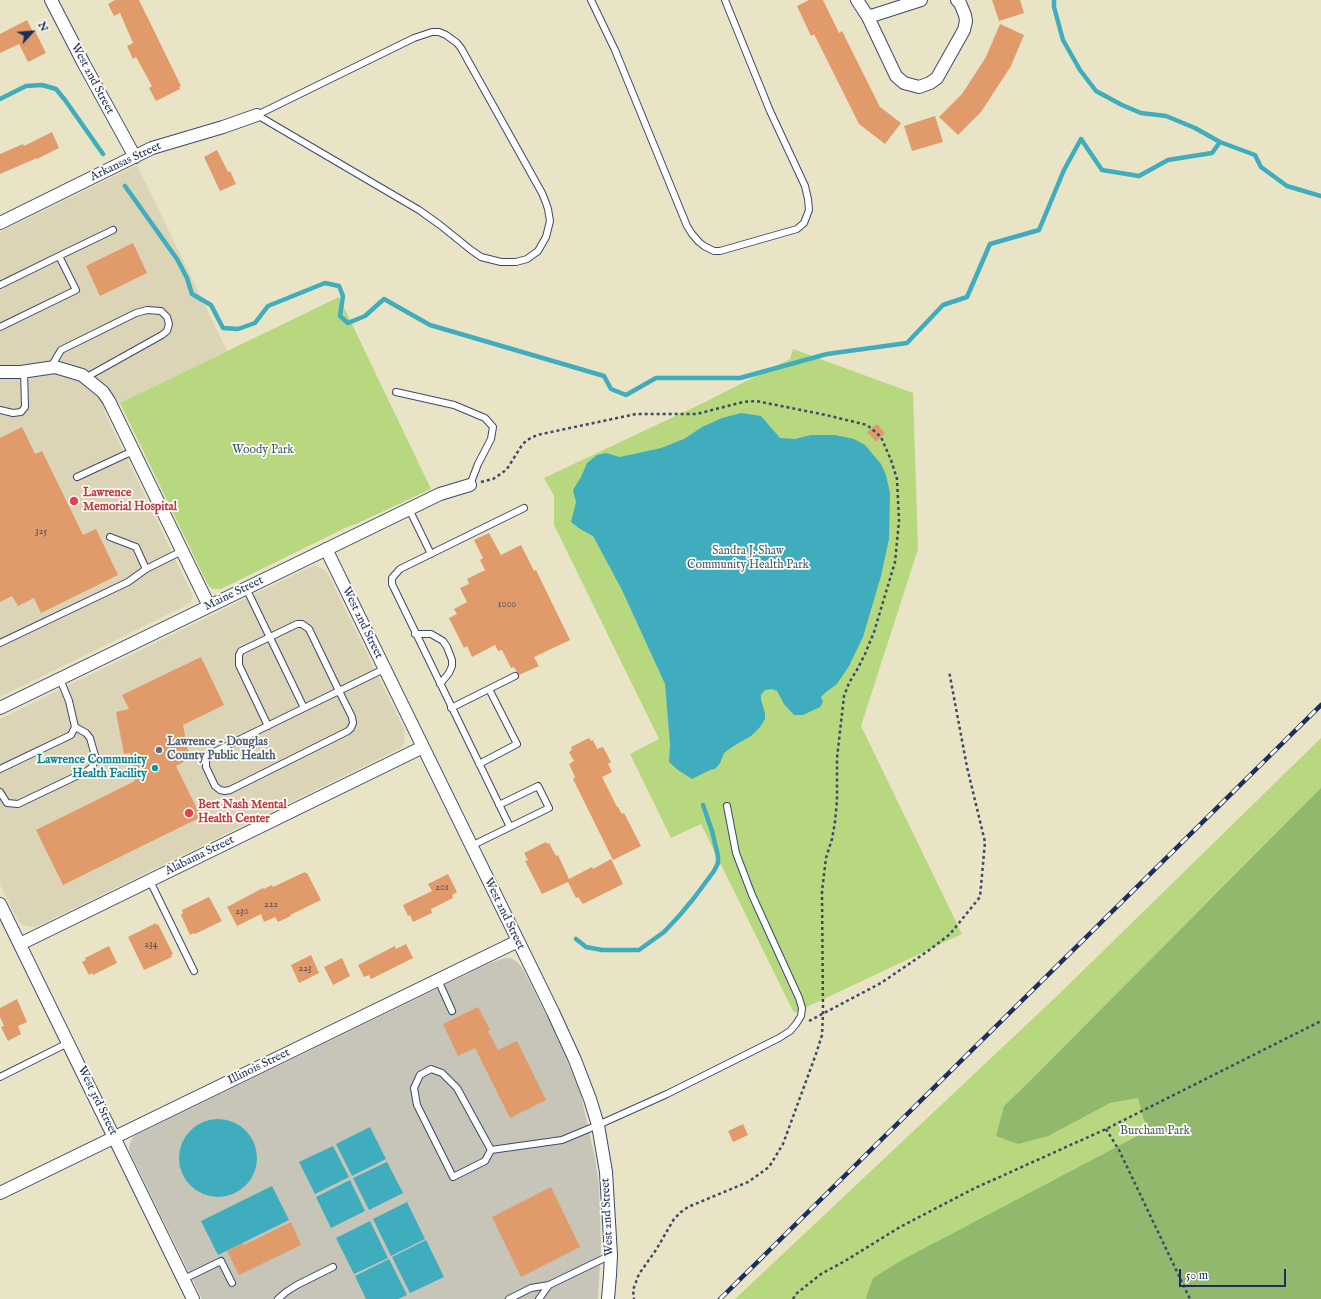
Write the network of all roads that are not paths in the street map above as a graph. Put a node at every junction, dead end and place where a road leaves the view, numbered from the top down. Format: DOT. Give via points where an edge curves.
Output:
graph roads {
  1 [pos="51,0"];
  2 [pos="591,0"];
  3 [pos="725,0"];
  4 [pos="857,0"];
  5 [pos="921,0"];
  6 [pos="957,0"];
  7 [pos="868,17"];
  8 [pos="257,115"];
  9 [pos="135,156"];
  10 [pos="0,223"];
  11 [pos="112,230"];
  12 [pos="60,256"];
  13 [pos="0,285"];
  14 [pos="0,327"];
  15 [pos="51,367"];
  16 [pos="24,371"];
  17 [pos="0,372"];
  18 [pos="85,378"];
  19 [pos="396,392"];
  20 [pos="0,410"];
  21 [pos="134,451"];
  22 [pos="77,477"];
  23 [pos="470,485"];
  24 [pos="524,508"];
  25 [pos="409,509"];
  26 [pos="110,538"];
  27 [pos="326,549"];
  28 [pos="182,551"];
  29 [pos="431,554"];
  30 [pos="146,569"];
  31 [pos="246,588"];
  32 [pos="209,606"];
  33 [pos="415,634"];
  34 [pos="270,637"];
  35 [pos="0,643"];
  36 [pos="384,669"];
  37 [pos="515,676"];
  38 [pos="60,679"];
  39 [pos="440,684"];
  40 [pos="489,689"];
  41 [pos="339,691"];
  42 [pos="0,708"];
  43 [pos="304,708"];
  44 [pos="452,708"];
  45 [pos="75,726"];
  46 [pos="268,726"];
  47 [pos="423,748"];
  48 [pos="479,764"];
  49 [pos="0,769"];
  50 [pos="0,792"];
  51 [pos="499,805"];
  52 [pos="727,806"];
  53 [pos="510,827"];
  54 [pos="471,846"];
  55 [pos="150,881"];
  56 [pos="0,904"];
  57 [pos="518,941"];
  58 [pos="20,944"];
  59 [pos="194,971"];
  60 [pos="438,980"];
  61 [pos="452,1011"];
  62 [pos="68,1044"];
  63 [pos="0,1077"];
  64 [pos="598,1125"];
  65 [pos="114,1138"];
  66 [pos="491,1150"];
  67 [pos="0,1194"];
  68 [pos="611,1255"];
  69 [pos="334,1267"];
  70 [pos="184,1279"];
  71 [pos="232,1283"];
  72 [pos="549,1285"];
  73 [pos="193,1299"];
  74 [pos="278,1299"];
  75 [pos="509,1299"];
  76 [pos="539,1299"];
  77 [pos="608,1299"];
  1 -- 9 [label="street, West 2nd Street"];
  2 -- 3 [label="lane" via="615,50 687,226 699,242 714,251 797,228 804,223 809,210 805,186 770,111"];
  4 -- 7 [label="street"];
  5 -- 7 [label="street"];
  6 -- 7 [label="street" via="965,15 964,30 936,78 922,87 908,85 896,76"];
  8 -- 8 [label="lane" via="419,210 485,258 501,262 520,261 535,254 544,242 549,227 549,216 542,193 461,48 446,35 432,32 414,38"];
  8 -- 9 [label="street, Arkansas Street" via="152,148"];
  9 -- 10 [label="street, Arkansas Street"];
  11 -- 12 [label="lane"];
  12 -- 13 [label="lane"];
  12 -- 14 [label="lane" via="76,290"];
  15 -- 16 [label="street"];
  15 -- 18 [label="street" via="64,369"];
  15 -- 18 [label="lane" via="61,350 136,313 147,310 161,311 167,317 169,324 167,331 162,335"];
  16 -- 17 [label="street"];
  16 -- 20 [label="lane" via="25,407 20,412 13,413"];
  18 -- 21 [label="street" via="100,389 109,401"];
  19 -- 23 [label="lane" via="454,405 485,418 492,427 492,439"];
  21 -- 22 [label="lane"];
  21 -- 28 [label="street"];
  23 -- 25 [label="street, Maine Street" via="440,494"];
  24 -- 29 [label="lane"];
  25 -- 27 [label="street, Maine Street"];
  25 -- 29 [label="lane"];
  26 -- 30 [label="lane" via="136,546"];
  27 -- 31 [label="street, Maine Street"];
  27 -- 36 [label="street, West 2nd Street"];
  28 -- 30 [label="lane"];
  28 -- 32 [label="street"];
  29 -- 33 [label="lane" via="400,569 392,578 394,590"];
  30 -- 35 [label="lane" via="128,582"];
  31 -- 32 [label="street, Maine Street"];
  31 -- 34 [label="lane"];
  32 -- 38 [label="street, Maine Street"];
  33 -- 39 [label="lane"];
  33 -- 39 [label="lane" via="431,634 448,647 452,666 450,673"];
  34 -- 41 [label="lane" via="297,624 306,626"];
  34 -- 43 [label="lane"];
  34 -- 46 [label="lane" via="241,651 238,660 238,665"];
  36 -- 41 [label="lane"];
  36 -- 47 [label="street, West 2nd Street"];
  37 -- 40 [label="lane"];
  38 -- 42 [label="street, Maine Street"];
  38 -- 45 [label="lane"];
  39 -- 44 [label="lane"];
  40 -- 44 [label="lane"];
  40 -- 48 [label="lane" via="517,744"];
  41 -- 43 [label="lane"];
  41 -- 46 [label="lane" via="352,717 353,723 348,731 230,790 220,790 215,786 206,767 208,756"];
  43 -- 46 [label="lane"];
  44 -- 48 [label="lane"];
  45 -- 49 [label="lane" via="71,735"];
  45 -- 50 [label="lane" via="90,738 95,754 94,764 87,771 18,804 7,803"];
  47 -- 54 [label="street, West 2nd Street"];
  47 -- 55 [label="street, Alabama Street"];
  48 -- 51 [label="lane"];
  51 -- 53 [label="lane"];
  51 -- 53 [label="lane" via="538,786 549,808"];
  52 -- 64 [label="lane" via="736,853 752,895 799,998 801,1016 790,1031 779,1038"];
  53 -- 54 [label="lane"];
  54 -- 57 [label="street, West 2nd Street"];
  55 -- 58 [label="street, Alabama Street"];
  55 -- 59 [label="lane"];
  56 -- 58 [label="street, West 3rd Street"];
  57 -- 60 [label="street, Illinois Street"];
  57 -- 64 [label="street, West 2nd Street" via="575,1060"];
  58 -- 62 [label="street, West 3rd Street"];
  60 -- 61 [label="lane"];
  60 -- 65 [label="street, Illinois Street"];
  62 -- 63 [label="lane"];
  62 -- 65 [label="street, West 3rd Street"];
  64 -- 66 [label="lane" via="562,1140"];
  64 -- 68 [label="street, West 2nd Street" via="606,1172"];
  65 -- 67 [label="street, Illinois Street"];
  65 -- 70 [label="street, West 3rd Street"];
  66 -- 66 [label="lane" via="485,1161 453,1177 417,1105 414,1088 420,1075 431,1069 442,1073 458,1088"];
  68 -- 72 [label="lane"];
  68 -- 77 [label="street, West 2nd Street"];
  69 -- 74 [label="lane"];
  70 -- 71 [label="lane" via="222,1261"];
  70 -- 73 [label="street, West 3rd Street"];
  72 -- 75 [label="lane" via="531,1288"];
  72 -- 76 [label="lane"];
}
